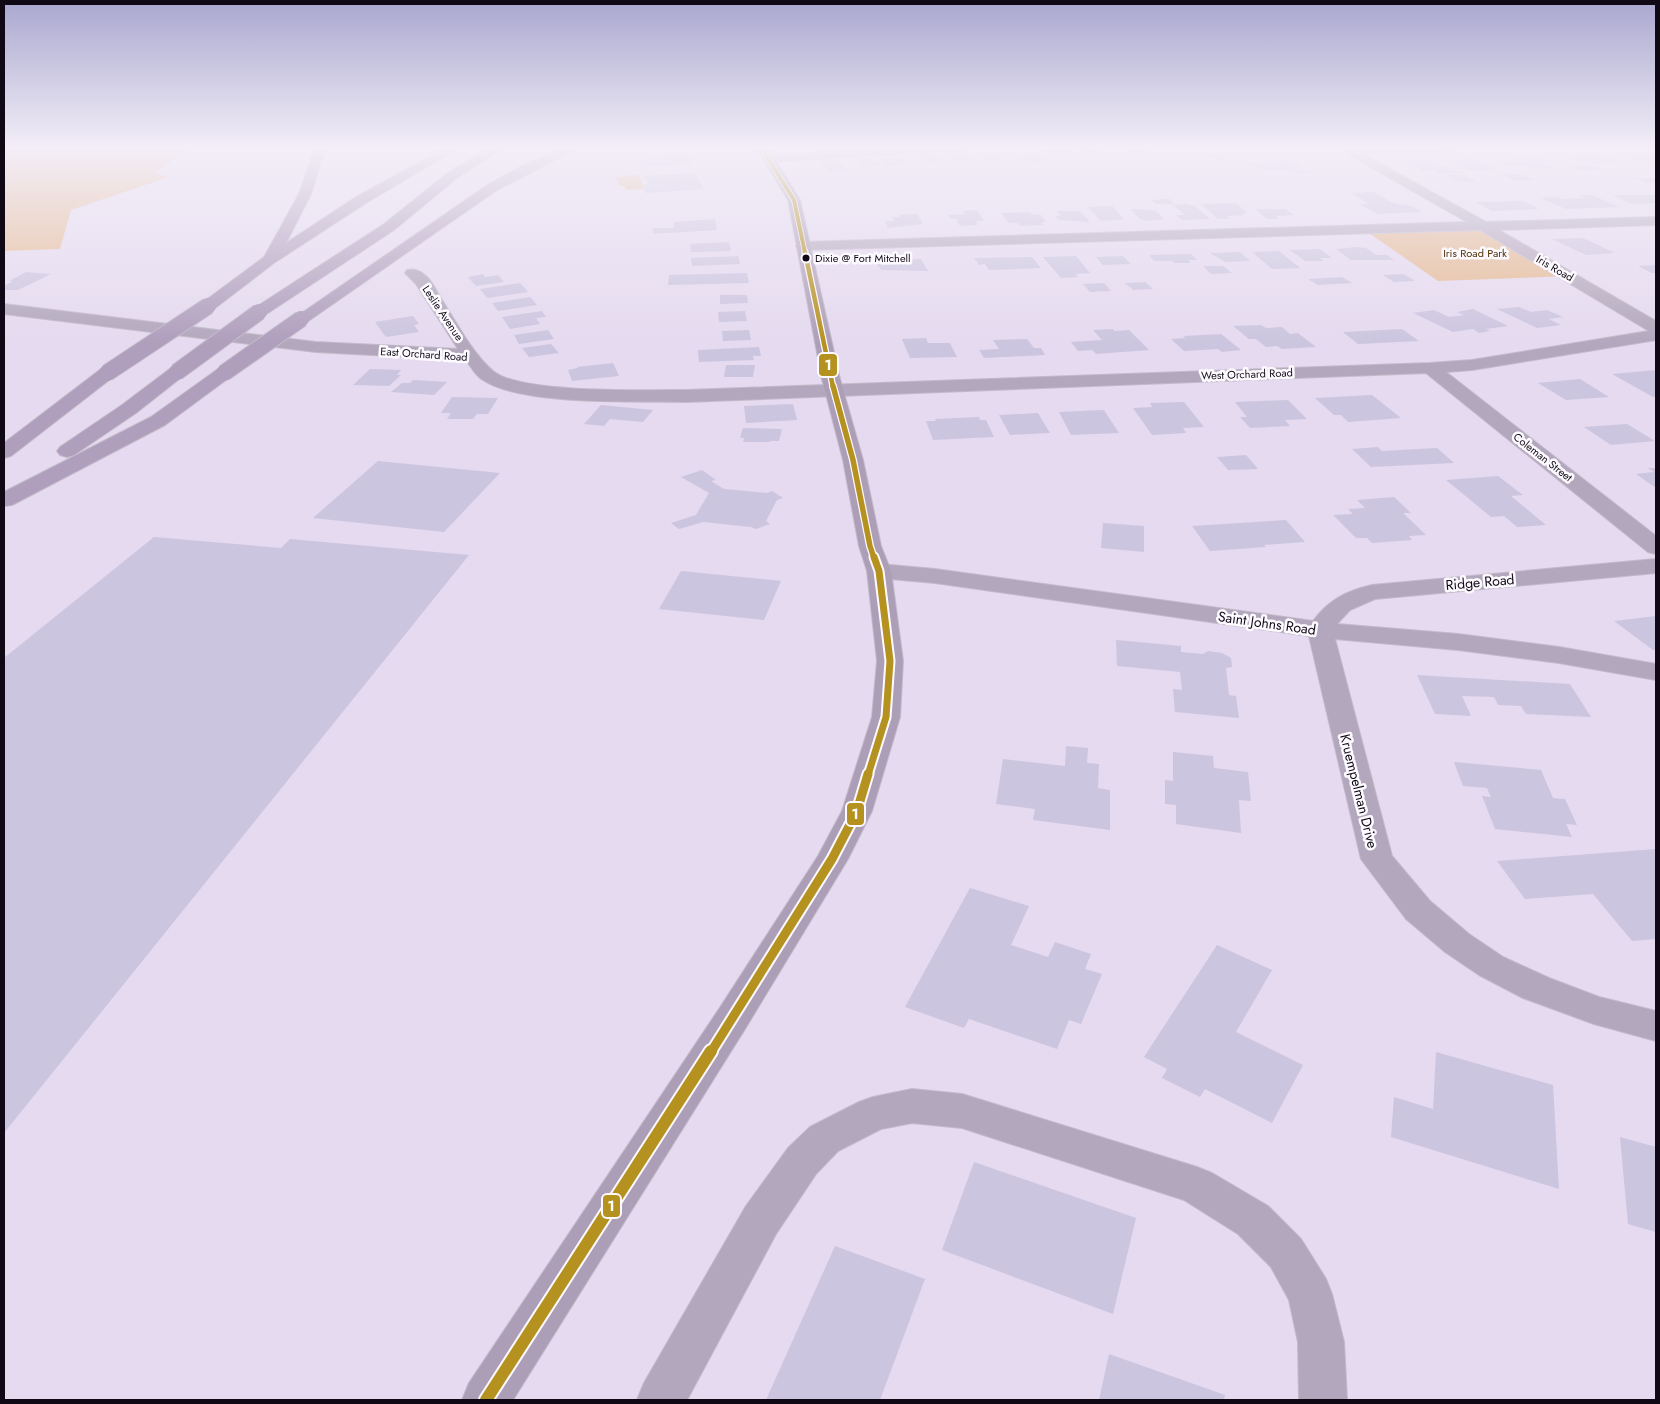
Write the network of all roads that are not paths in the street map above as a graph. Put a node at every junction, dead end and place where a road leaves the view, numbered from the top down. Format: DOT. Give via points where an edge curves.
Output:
graph roads {
  1 [pos="295,213"];
  2 [pos="342,213"];
  3 [pos="406,213"];
  4 [pos="456,213"];
  5 [pos="796,213"];
  6 [pos="1459,213"];
  7 [pos="1656,221"];
  8 [pos="1483,226"];
  9 [pos="803,246"];
  10 [pos="270,260"];
  11 [pos="412,273"];
  12 [pos="4,309"];
  13 [pos="1656,328"];
  14 [pos="1656,335"];
  15 [pos="471,356"];
  16 [pos="1430,368"];
  17 [pos="834,391"];
  18 [pos="4,452"];
  19 [pos="4,499"];
  20 [pos="1656,547"];
  21 [pos="1656,566"];
  22 [pos="878,570"];
  23 [pos="1320,630"];
  24 [pos="1656,672"];
  25 [pos="1656,1026"];
  26 [pos="486,1400"];
  27 [pos="661,1400"];
  28 [pos="1323,1400"];
  1 -- 10 [label="highway"];
  2 -- 10 [label="highway"];
  3 -- 19 [label="highway, bridge" via="260,312"];
  4 -- 19 [label="highway, bridge" via="158,421"];
  5 -- 9 [label="main road"];
  6 -- 8 [label="street, Iris Road"];
  7 -- 8 [label="street"];
  8 -- 9 [label="street"];
  8 -- 13 [label="street, Iris Road"];
  9 -- 17 [label="main road"];
  10 -- 18 [label="highway, bridge" via="107,373"];
  11 -- 15 [label="street, Leslie Avenue" via="422,281"];
  12 -- 15 [label="street, East Orchard Road" via="316,347"];
  14 -- 16 [label="street, West Orchard Road" via="1472,365"];
  15 -- 17 [label="street, East Orchard Road" via="489,377 529,389 686,396"];
  16 -- 17 [label="street, West Orchard Road"];
  16 -- 20 [label="street, Coleman Street"];
  17 -- 22 [label="main road"];
  21 -- 23 [label="street, Ridge Road" via="1372,592 1349,599 1335,609"];
  22 -- 23 [label="street, Saint Johns Road"];
  22 -- 26 [label="main road" via="890,661 886,717 857,811 832,859 737,1011"];
  23 -- 24 [label="street, Saint Johns Road" via="1467,643"];
  23 -- 25 [label="street, Kruempelman Drive" via="1377,859 1418,910 1491,966 1536,988 1594,1010"];
  27 -- 28 [label="street" via="762,1220 802,1161 824,1138 872,1114 912,1106 962,1111 1197,1186 1253,1220 1286,1253 1310,1294 1322,1342"];
}
